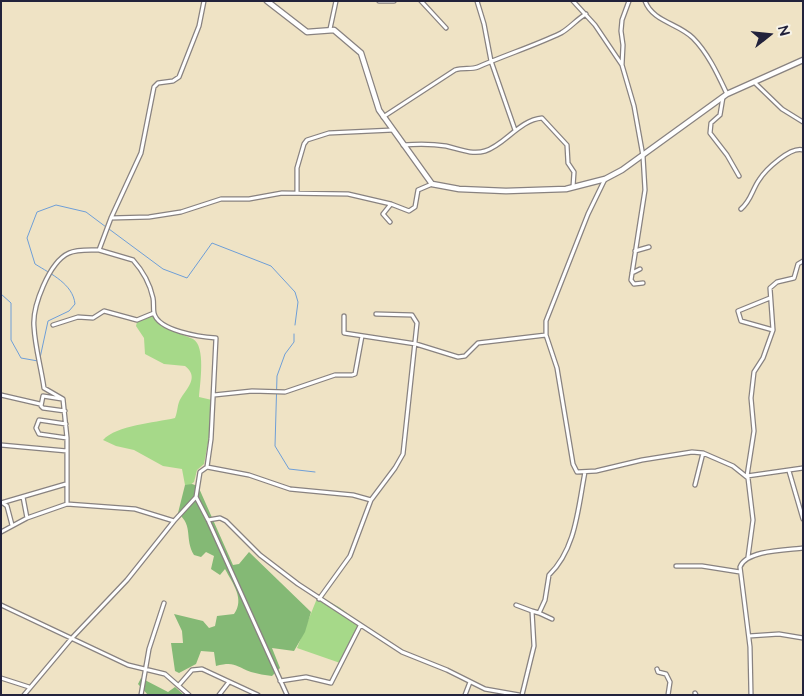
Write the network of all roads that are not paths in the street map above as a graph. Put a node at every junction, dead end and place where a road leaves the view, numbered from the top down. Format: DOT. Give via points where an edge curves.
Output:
graph roads {
  1 [pos="204,1"];
  2 [pos="267,1"];
  3 [pos="336,1"];
  4 [pos="379,1"];
  5 [pos="394,1"];
  6 [pos="421,1"];
  7 [pos="477,1"];
  8 [pos="573,1"];
  9 [pos="629,1"];
  10 [pos="644,1"];
  11 [pos="586,14"];
  12 [pos="446,28"];
  13 [pos="330,30"];
  14 [pos="491,60"];
  15 [pos="803,60"];
  16 [pos="622,65"];
  17 [pos="754,82"];
  18 [pos="725,96"];
  19 [pos="383,116"];
  20 [pos="803,122"];
  21 [pos="393,130"];
  22 [pos="515,130"];
  23 [pos="403,145"];
  24 [pos="803,150"];
  25 [pos="643,156"];
  26 [pos="739,176"];
  27 [pos="605,179"];
  28 [pos="432,184"];
  29 [pos="573,188"];
  30 [pos="297,193"];
  31 [pos="391,204"];
  32 [pos="741,209"];
  33 [pos="111,218"];
  34 [pos="390,222"];
  35 [pos="649,247"];
  36 [pos="99,250"];
  37 [pos="635,251"];
  38 [pos="803,261"];
  39 [pos="640,269"];
  40 [pos="631,273"];
  41 [pos="643,283"];
  42 [pos="770,298"];
  43 [pos="154,313"];
  44 [pos="376,314"];
  45 [pos="344,316"];
  46 [pos="53,325"];
  47 [pos="773,330"];
  48 [pos="546,335"];
  49 [pos="362,336"];
  50 [pos="416,344"];
  51 [pos="1,395"];
  52 [pos="214,396"];
  53 [pos="63,400"];
  54 [pos="40,404"];
  55 [pos="65,411"];
  56 [pos="66,424"];
  57 [pos="67,438"];
  58 [pos="1,445"];
  59 [pos="67,451"];
  60 [pos="703,453"];
  61 [pos="207,467"];
  62 [pos="803,468"];
  63 [pos="788,471"];
  64 [pos="585,472"];
  65 [pos="747,476"];
  66 [pos="66,484"];
  67 [pos="695,485"];
  68 [pos="23,497"];
  69 [pos="196,497"];
  70 [pos="371,500"];
  71 [pos="2,503"];
  72 [pos="68,504"];
  73 [pos="27,518"];
  74 [pos="803,519"];
  75 [pos="208,520"];
  76 [pos="174,521"];
  77 [pos="12,525"];
  78 [pos="1,532"];
  79 [pos="803,548"];
  80 [pos="748,557"];
  81 [pos="676,566"];
  82 [pos="740,572"];
  83 [pos="319,599"];
  84 [pos="164,604"];
  85 [pos="1,605"];
  86 [pos="516,605"];
  87 [pos="532,611"];
  88 [pos="539,613"];
  89 [pos="552,619"];
  90 [pos="360,626"];
  91 [pos="749,636"];
  92 [pos="803,638"];
  93 [pos="71,639"];
  94 [pos="145,668"];
  95 [pos="657,668"];
  96 [pos="1,678"];
  97 [pos="280,681"];
  98 [pos="229,682"];
  99 [pos="470,682"];
  100 [pos="179,685"];
  101 [pos="29,687"];
  102 [pos="24,695"];
  103 [pos="141,695"];
  104 [pos="189,695"];
  105 [pos="219,695"];
  106 [pos="258,695"];
  107 [pos="287,695"];
  108 [pos="466,695"];
  109 [pos="521,695"];
  110 [pos="668,695"];
  111 [pos="751,695"];
  1 -- 33 [label="street" via="199,26 179,77 154,87 141,153"];
  2 -- 13 [label="street" via="307,32"];
  3 -- 13 [label="street"];
  4 -- 5 [label="street"];
  6 -- 12 [label="street"];
  7 -- 14 [label="street"];
  8 -- 11 [label="street"];
  9 -- 16 [label="street" via="622,20"];
  10 -- 18 [label="street" via="658,17 693,38 713,67"];
  11 -- 14 [label="street" via="561,32"];
  11 -- 16 [label="street"];
  13 -- 19 [label="street" via="350,42 361,54 376,104"];
  14 -- 19 [label="street" via="476,68 455,70"];
  14 -- 22 [label="street"];
  15 -- 17 [label="street"];
  16 -- 25 [label="street"];
  17 -- 18 [label="street"];
  17 -- 20 [label="street" via="782,110"];
  18 -- 25 [label="street"];
  18 -- 26 [label="street" via="720,115 711,123 710,133"];
  19 -- 21 [label="street"];
  21 -- 23 [label="street"];
  21 -- 30 [label="street" via="329,133 307,140 297,168"];
  22 -- 23 [label="street" via="482,152"];
  22 -- 29 [label="street" via="538,118 546,120 567,146 568,163 574,172"];
  23 -- 28 [label="street"];
  24 -- 32 [label="street" via="790,151 762,176 754,194"];
  25 -- 27 [label="street"];
  25 -- 37 [label="street" via="644,199"];
  27 -- 29 [label="street"];
  27 -- 48 [label="street" via="546,321"];
  28 -- 29 [label="street" via="506,191"];
  28 -- 31 [label="street" via="418,190 412,210"];
  30 -- 31 [label="street" via="348,194"];
  30 -- 33 [label="street" via="221,199 181,212 150,217"];
  31 -- 34 [label="street" via="384,214"];
  33 -- 36 [label="street"];
  35 -- 37 [label="street"];
  36 -- 43 [label="street" via="133,260 150,290"];
  36 -- 53 [label="street" via="76,251 59,260 35,307 33,326 44,388"];
  37 -- 40 [label="street"];
  38 -- 42 [label="street" via="798,264 794,278 771,286"];
  39 -- 40 [label="street"];
  40 -- 41 [label="street" via="631,283"];
  42 -- 47 [label="street"];
  42 -- 47 [label="street" via="740,309 738,314 743,322"];
  43 -- 46 [label="street" via="137,320 104,311 93,318 78,316"];
  43 -- 52 [label="street" via="168,326 192,335 216,338"];
  44 -- 50 [label="street" via="414,317 417,323"];
  45 -- 49 [label="street" via="344,334"];
  47 -- 65 [label="street" via="754,372 751,398 754,438"];
  48 -- 50 [label="street" via="478,343 461,357"];
  48 -- 64 [label="street" via="557,368 572,464 577,472"];
  49 -- 50 [label="street"];
  49 -- 52 [label="street" via="354,374 335,375 280,393 252,391"];
  50 -- 70 [label="street" via="402,454"];
  51 -- 54 [label="street"];
  52 -- 61 [label="street"];
  53 -- 55 [label="street"];
  53 -- 55 [label="street" via="43,396 41,406"];
  55 -- 56 [label="street"];
  56 -- 57 [label="street"];
  56 -- 57 [label="street" via="39,420 36,428 39,434"];
  57 -- 59 [label="street"];
  58 -- 59 [label="street"];
  59 -- 66 [label="street"];
  60 -- 64 [label="street" via="692,452"];
  60 -- 65 [label="street"];
  60 -- 67 [label="street"];
  61 -- 69 [label="street" via="200,472"];
  61 -- 70 [label="street" via="249,475 290,489 353,495"];
  62 -- 63 [label="street"];
  63 -- 65 [label="street"];
  63 -- 74 [label="street"];
  64 -- 88 [label="street" via="573,533 563,560 549,575"];
  65 -- 80 [label="street" via="753,520"];
  66 -- 68 [label="street"];
  66 -- 72 [label="street"];
  68 -- 71 [label="street"];
  68 -- 73 [label="street"];
  69 -- 75 [label="street"];
  69 -- 76 [label="street"];
  70 -- 83 [label="street" via="350,556"];
  71 -- 77 [label="street" via="7,506"];
  72 -- 73 [label="street"];
  72 -- 76 [label="street" via="135,509"];
  73 -- 77 [label="street"];
  75 -- 83 [label="street" via="220,518 226,521 260,555"];
  75 -- 97 [label="street"];
  76 -- 93 [label="street" via="127,580"];
  77 -- 78 [label="street"];
  79 -- 80 [label="street"];
  80 -- 82 [label="street"];
  81 -- 82 [label="street" via="696,565"];
  82 -- 91 [label="street"];
  83 -- 90 [label="street"];
  84 -- 94 [label="street"];
  85 -- 93 [label="street"];
  86 -- 87 [label="street"];
  87 -- 88 [label="street"];
  87 -- 109 [label="street" via="534,646"];
  88 -- 89 [label="street"];
  90 -- 97 [label="street" via="330,684 306,677"];
  90 -- 99 [label="street" via="407,655"];
  91 -- 92 [label="street" via="779,634"];
  91 -- 111 [label="street"];
  93 -- 94 [label="street" via="128,665"];
  93 -- 101 [label="street"];
  94 -- 100 [label="street" via="166,674"];
  94 -- 103 [label="street"];
  95 -- 110 [label="street" via="658,672 670,678"];
  96 -- 101 [label="street"];
  97 -- 107 [label="street"];
  98 -- 100 [label="street" via="214,673 195,668"];
  98 -- 105 [label="street"];
  98 -- 106 [label="street"];
  99 -- 108 [label="street"];
  99 -- 109 [label="street" via="488,690"];
  100 -- 104 [label="street"];
  101 -- 102 [label="street"];
}
